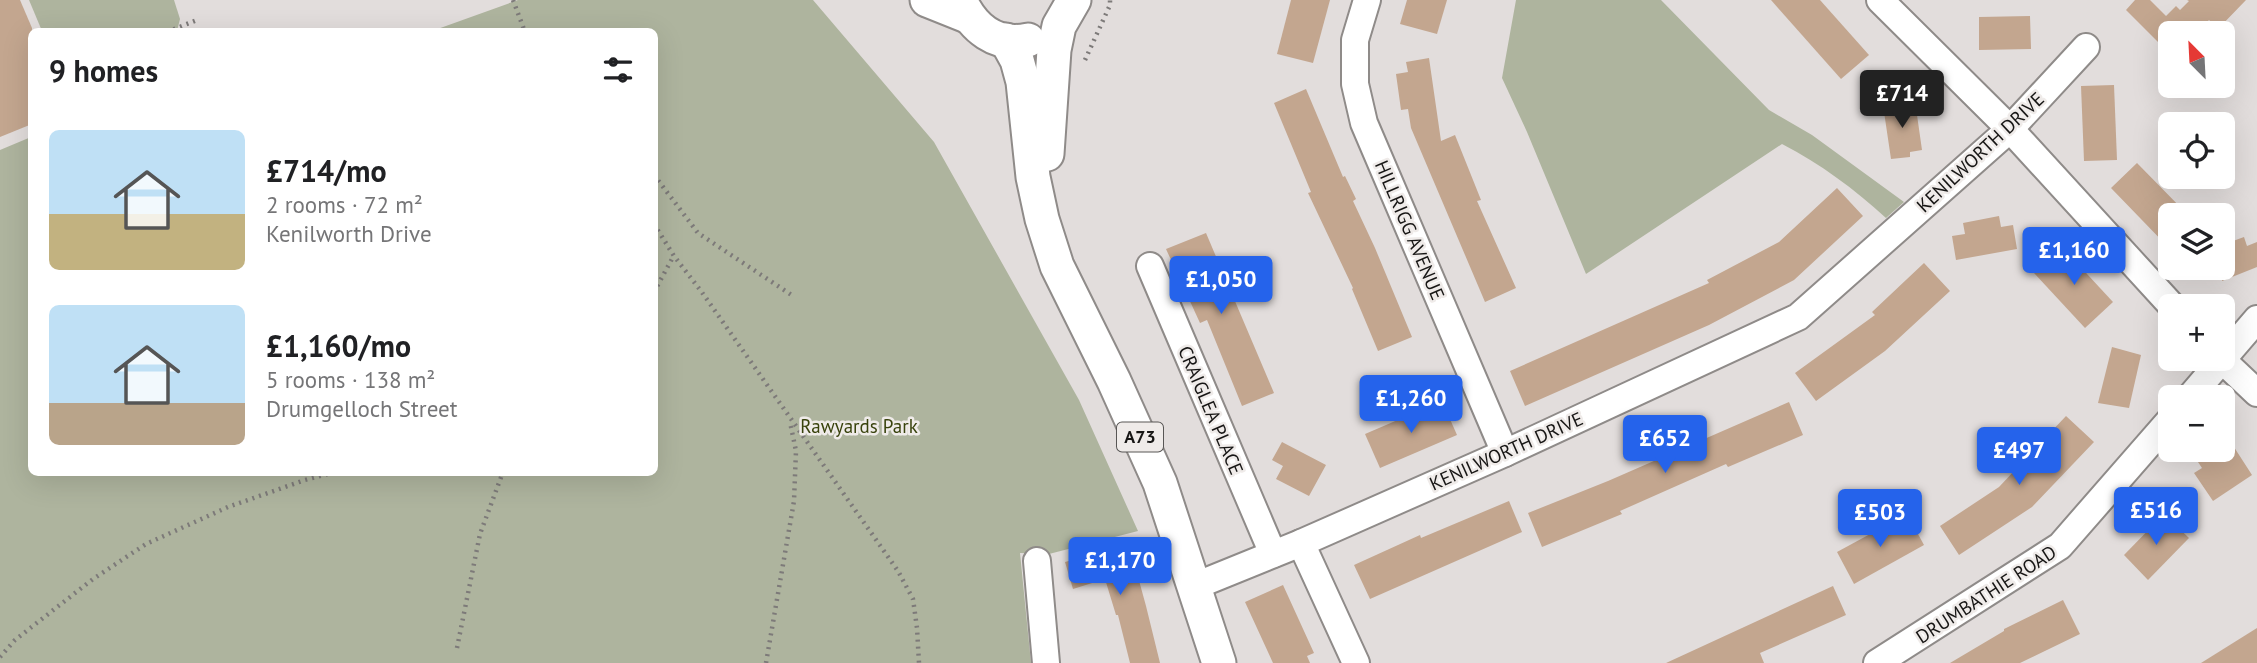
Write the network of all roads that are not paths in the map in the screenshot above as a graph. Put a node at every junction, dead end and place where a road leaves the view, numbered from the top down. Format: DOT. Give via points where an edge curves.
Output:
graph roads {
  1 [pos="927,0"];
  2 [pos="1367,0"];
  3 [pos="1880,0"];
  4 [pos="964,8"];
  5 [pos="1066,13"];
  6 [pos="1006,40"];
  7 [pos="2086,47"];
  8 [pos="2010,129"];
  9 [pos="1042,219"];
  10 [pos="1150,266"];
  11 [pos="2161,294"];
  12 [pos="2257,318"];
  13 [pos="2235,344"];
  14 [pos="2212,371"];
  15 [pos="2233,371"];
  16 [pos="2200,385"];
  17 [pos="2257,393"];
  18 [pos="2158,434"];
  19 [pos="1505,453"];
  20 [pos="1301,543"];
  21 [pos="1273,554"];
  22 [pos="1037,561"];
  23 [pos="1195,586"];
  24 [pos="1046,663"];
  25 [pos="1219,663"];
  26 [pos="1356,663"];
  27 [pos="1877,663"];
  1 -- 4 [label="main road"];
  2 -- 19 [label="street, HILLRIGG AVENUE" via="1355,40 1355,83 1364,123"];
  3 -- 8 [label="street"];
  4 -- 6 [label="main road" via="988,34"];
  5 -- 6 [label="main road, A73" via="1040,37"];
  5 -- 9 [label="main road, A73" via="1054,50"];
  6 -- 9 [label="main road, A73" via="1023,82"];
  7 -- 8 [label="street, KENILWORTH DRIVE"];
  8 -- 11 [label="street"];
  8 -- 19 [label="street, KENILWORTH DRIVE" via="1798,317"];
  9 -- 23 [label="main road, A73" via="1058,266 1160,483"];
  10 -- 21 [label="street, CRAIGLEA PLACE"];
  12 -- 13 [label="street"];
  14 -- 16 [label="street"];
  15 -- 17 [label="street"];
  18 -- 27 [label="street, DRUMBATHIE ROAD" via="2060,546"];
  19 -- 20 [label="street, KENILWORTH DRIVE"];
  20 -- 21 [label="street, KENILWORTH DRIVE"];
  20 -- 26 [label="street"];
  21 -- 23 [label="street, KENILWORTH DRIVE"];
  22 -- 24 [label="street"];
  23 -- 25 [label="main road, A73"];
}
